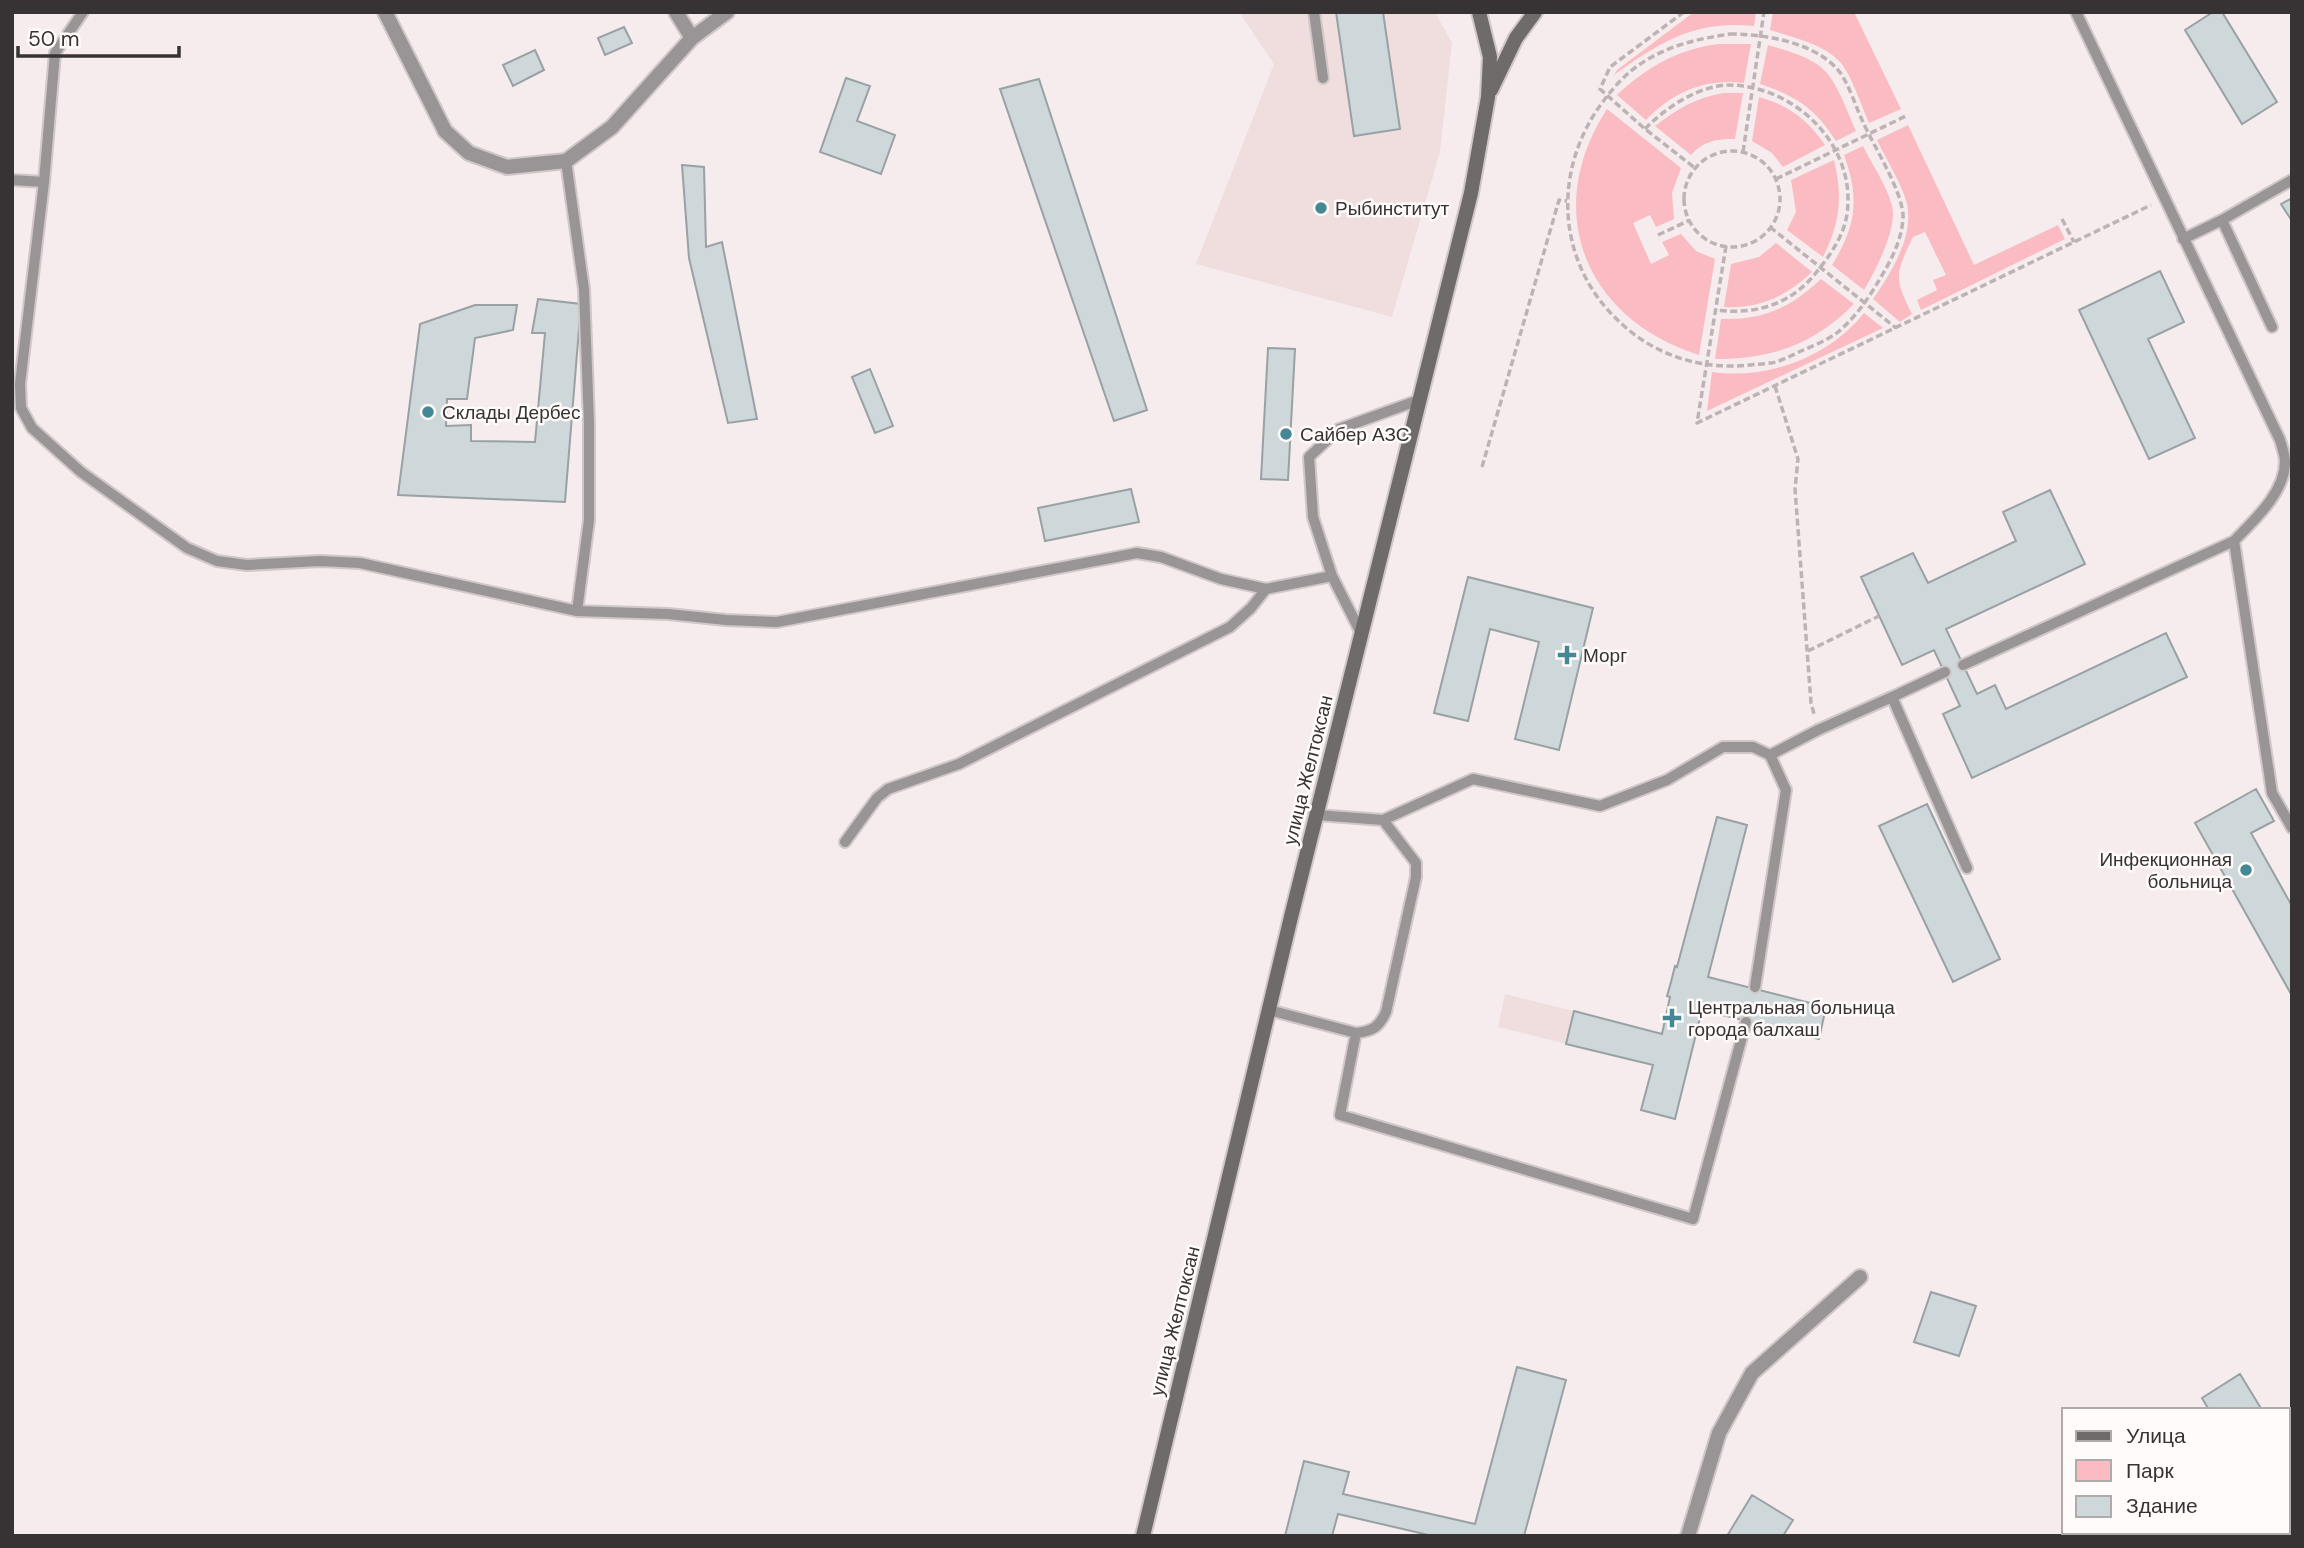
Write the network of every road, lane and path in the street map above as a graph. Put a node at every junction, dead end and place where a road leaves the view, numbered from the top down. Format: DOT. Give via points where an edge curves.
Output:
graph roads {
  1 [pos="83,12"];
  2 [pos="385,12"];
  3 [pos="676,12"];
  4 [pos="727,12"];
  5 [pos="1314,12"];
  6 [pos="1479,12"];
  7 [pos="1535,12"];
  8 [pos="1684,12"];
  9 [pos="1764,12"];
  10 [pos="2076,12"];
  11 [pos="1760,34"];
  12 [pos="692,38"];
  13 [pos="1323,78"];
  14 [pos="1752,88"];
  15 [pos="1607,96"];
  16 [pos="1488,97"];
  17 [pos="1908,115"];
  18 [pos="1645,129"];
  19 [pos="1868,134"];
  20 [pos="1835,150"];
  21 [pos="1743,152"];
  22 [pos="566,161"];
  23 [pos="1695,168"];
  24 [pos="1776,179"];
  25 [pos="12,180"];
  26 [pos="2292,180"];
  27 [pos="44,182"];
  28 [pos="1567,201"];
  29 [pos="2154,204"];
  30 [pos="2062,219"];
  31 [pos="1689,220"];
  32 [pos="2222,220"];
  33 [pos="1770,227"];
  34 [pos="1658,235"];
  35 [pos="2183,239"];
  36 [pos="2074,242"];
  37 [pos="1726,246"];
  38 [pos="1821,267"];
  39 [pos="1865,301"];
  40 [pos="1716,310"];
  41 [pos="2272,327"];
  42 [pos="1896,328"];
  43 [pos="1707,365"];
  44 [pos="1775,386"];
  45 [pos="1419,400"];
  46 [pos="1482,467"];
  47 [pos="2234,541"];
  48 [pos="1332,576"];
  49 [pos="1266,589"];
  50 [pos="577,611"];
  51 [pos="1879,616"];
  52 [pos="1362,635"];
  53 [pos="1808,651"];
  54 [pos="1963,665"];
  55 [pos="1945,672"];
  56 [pos="1892,697"];
  57 [pos="1818,730"];
  58 [pos="1770,755"];
  59 [pos="1317,815"];
  60 [pos="1383,820"];
  61 [pos="2292,828"];
  62 [pos="845,842"];
  63 [pos="1967,868"];
  64 [pos="1755,987"];
  65 [pos="1269,1010"];
  66 [pos="1746,1022"];
  67 [pos="1356,1033"];
  68 [pos="1860,1277"];
  69 [pos="1143,1536"];
  70 [pos="1688,1536"];
  1 -- 27 [label="lane" via="55,53"];
  2 -- 22 [label="street" via="445,131 469,153 507,167"];
  3 -- 12 [label="street"];
  4 -- 12 [label="street"];
  5 -- 13 [label="lane"];
  6 -- 16 [label="main road, улица Желтоксан" via="1490,57"];
  7 -- 16 [label="main road" via="1516,38"];
  8 -- 15 [label="path" via="1610,67 1600,89"];
  9 -- 11 [label="path"];
  10 -- 35 [label="lane"];
  11 -- 14 [label="path"];
  11 -- 15 [label="path" via="1730,34 1666,49 1635,67"];
  11 -- 19 [label="path" via="1818,54 1838,70"];
  12 -- 22 [label="street" via="612,127"];
  14 -- 18 [label="path" via="1726,85 1703,91 1678,102"];
  14 -- 20 [label="path" via="1783,98 1805,113"];
  14 -- 21 [label="path"];
  15 -- 18 [label="path"];
  15 -- 28 [label="path" via="1588,123 1571,164"];
  16 -- 45 [label="main road, улица Желтоксан" via="1471,193"];
  17 -- 19 [label="path"];
  18 -- 23 [label="path"];
  19 -- 20 [label="path"];
  19 -- 39 [label="path" via="1904,217 1897,251"];
  20 -- 24 [label="path"];
  20 -- 38 [label="path" via="1847,192 1847,214"];
  21 -- 23 [label="path" via="1722,152"];
  21 -- 24 [label="path" via="1767,166"];
  22 -- 50 [label="lane" via="584,289 589,422 589,520"];
  23 -- 31 [label="path" via="1684,198"];
  24 -- 33 [label="path" via="1779,209"];
  25 -- 27 [label="lane"];
  26 -- 32 [label="lane"];
  27 -- 50 [label="lane" via="21,408 32,428 81,472 187,548 218,561 360,564"];
  28 -- 43 [label="path" via="1581,271 1600,301 1623,326 1660,350"];
  28 -- 46 [label="path" via="1559,200"];
  29 -- 36 [label="path"];
  30 -- 36 [label="path"];
  31 -- 34 [label="path"];
  31 -- 37 [label="path" via="1705,239"];
  32 -- 35 [label="lane"];
  32 -- 41 [label="lane"];
  33 -- 37 [label="path" via="1750,243"];
  33 -- 38 [label="path"];
  35 -- 47 [label="lane" via="2270,416 2285,462 2268,504"];
  36 -- 42 [label="path"];
  37 -- 40 [label="path"];
  38 -- 39 [label="path"];
  38 -- 40 [label="path" via="1810,281 1777,304 1738,313"];
  39 -- 42 [label="path"];
  39 -- 43 [label="path" via="1838,332 1774,363"];
  40 -- 43 [label="path"];
  42 -- 44 [label="path"];
  43 -- 44 [label="path" via="1697,423"];
  44 -- 53 [label="path" via="1798,459 1795,489"];
  45 -- 48 [label="lane" via="1339,429 1309,457 1313,517"];
  45 -- 52 [label="main road, улица Желтоксан"];
  47 -- 54 [label="lane"];
  47 -- 61 [label="lane" via="2272,793"];
  48 -- 49 [label="lane"];
  48 -- 52 [label="lane"];
  49 -- 50 [label="lane" via="1137,553 777,622"];
  49 -- 62 [label="lane" via="1230,626 959,764 888,789"];
  51 -- 53 [label="path"];
  52 -- 59 [label="main road, улица Желтоксан"];
  53 -- 57 [label="path" via="1811,703"];
  55 -- 56 [label="lane"];
  56 -- 57 [label="lane"];
  56 -- 63 [label="lane"];
  57 -- 58 [label="lane"];
  58 -- 60 [label="lane" via="1753,747 1723,747 1667,779 1600,806 1474,779"];
  58 -- 64 [label="lane" via="1786,790"];
  59 -- 60 [label="lane"];
  59 -- 65 [label="main road, улица Желтоксан"];
  60 -- 67 [label="lane" via="1416,863 1416,877 1386,1012 1370,1032"];
  65 -- 67 [label="lane"];
  65 -- 69 [label="main road, улица Желтоксан"];
  66 -- 67 [label="lane" via="1693,1219 1339,1115"];
  68 -- 70 [label="street" via="1752,1373 1719,1433"];
}
